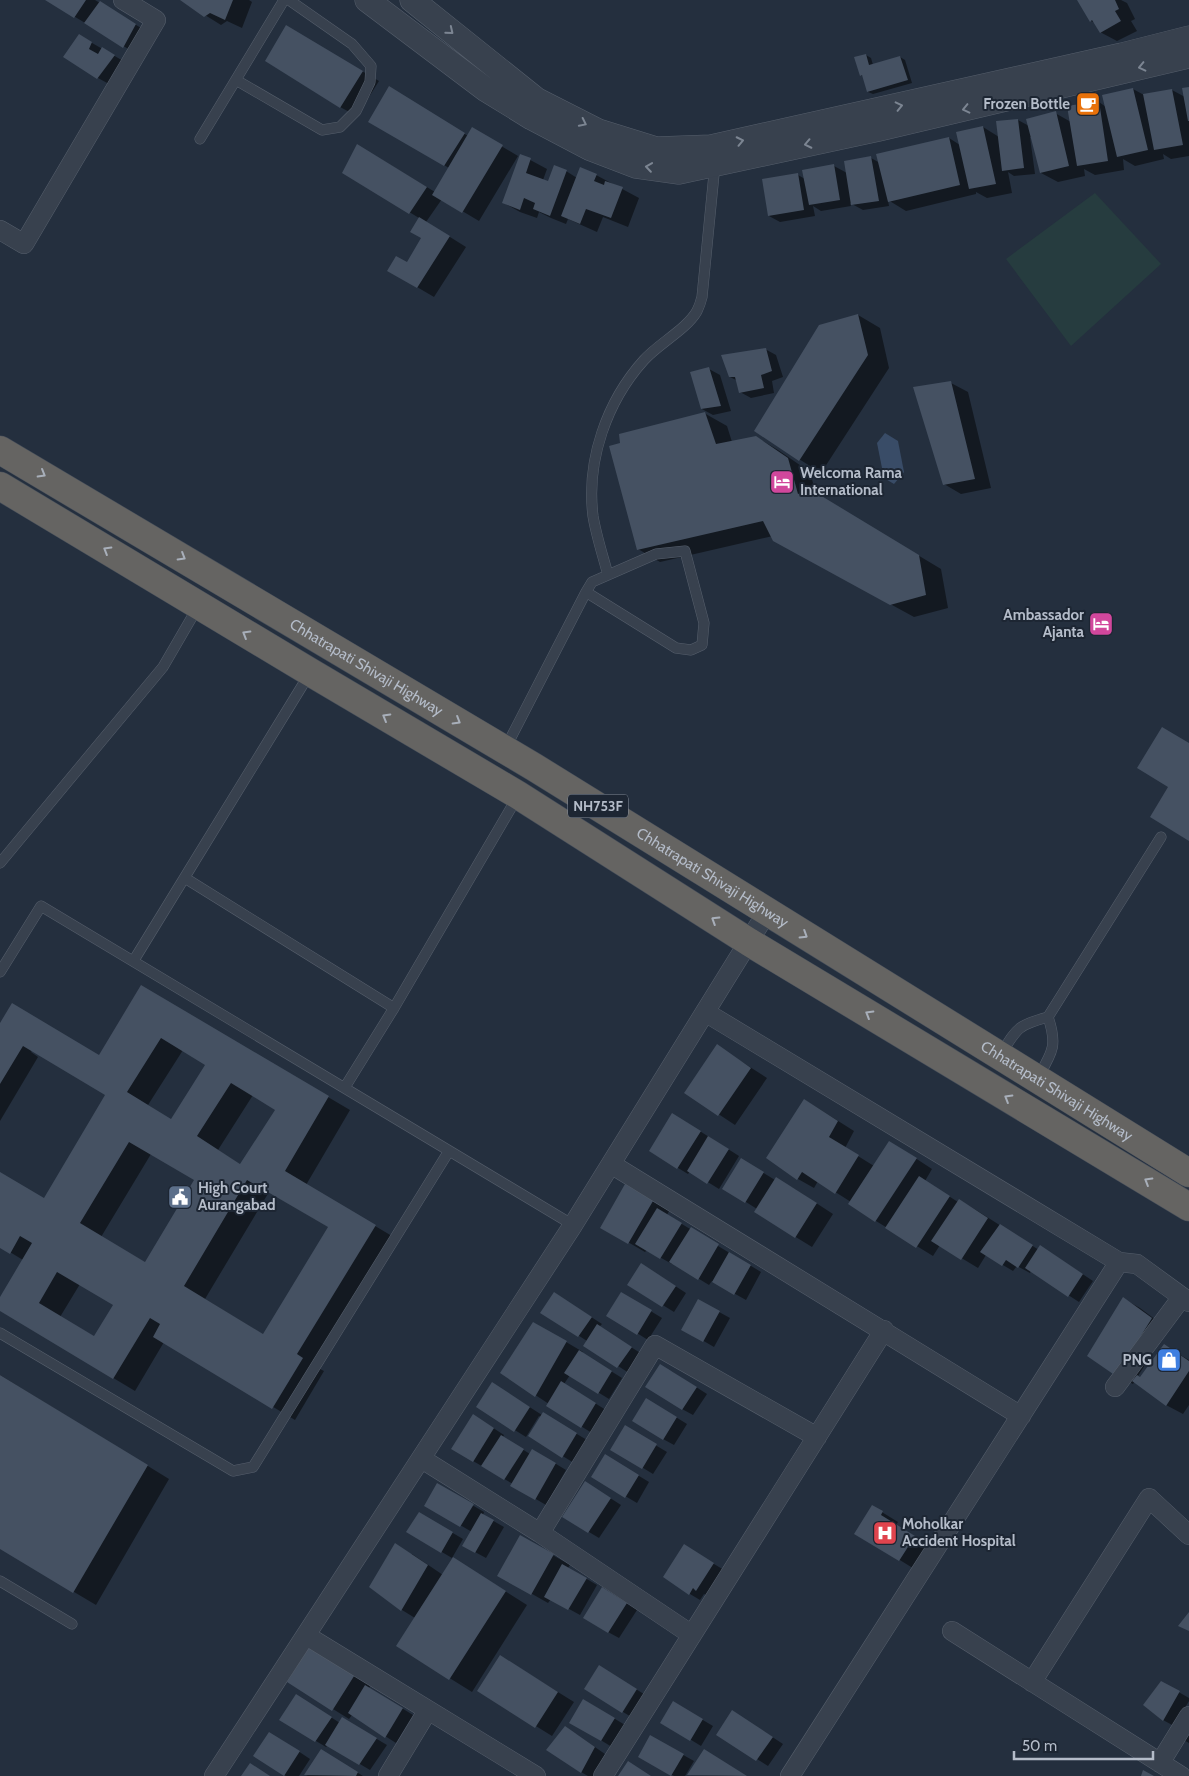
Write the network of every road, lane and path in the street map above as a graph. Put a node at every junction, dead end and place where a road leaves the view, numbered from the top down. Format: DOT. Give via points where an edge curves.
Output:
graph roads {
  1 [pos="123,0"];
  2 [pos="284,0"];
  3 [pos="289,0"];
  4 [pos="367,0"];
  5 [pos="412,0"];
  6 [pos="1189,38"];
  7 [pos="1189,56"];
  8 [pos="236,80"];
  9 [pos="938,106"];
  10 [pos="532,108"];
  11 [pos="200,139"];
  12 [pos="715,164"];
  13 [pos="0,230"];
  14 [pos="0,450"];
  15 [pos="0,486"];
  16 [pos="608,575"];
  17 [pos="586,592"];
  18 [pos="199,605"];
  19 [pos="310,672"];
  20 [pos="504,750"];
  21 [pos="518,795"];
  22 [pos="1161,837"];
  23 [pos="0,863"];
  24 [pos="185,878"];
  25 [pos="767,912"];
  26 [pos="749,942"];
  27 [pos="134,960"];
  28 [pos="0,972"];
  29 [pos="394,1008"];
  30 [pos="706,1012"];
  31 [pos="1048,1016"];
  32 [pos="1000,1056"];
  33 [pos="1036,1080"];
  34 [pos="344,1087"];
  35 [pos="449,1150"];
  36 [pos="612,1164"];
  37 [pos="1189,1173"];
  38 [pos="1189,1207"];
  39 [pos="573,1225"];
  40 [pos="1119,1262"];
  41 [pos="1186,1300"];
  42 [pos="884,1330"];
  43 [pos="0,1333"];
  44 [pos="1115,1387"];
  45 [pos="1021,1416"];
  46 [pos="817,1437"];
  47 [pos="422,1459"];
  48 [pos="540,1533"];
  49 [pos="1189,1535"];
  50 [pos="0,1581"];
  51 [pos="72,1624"];
  52 [pos="952,1631"];
  53 [pos="692,1635"];
  54 [pos="307,1636"];
  55 [pos="1032,1682"];
  56 [pos="428,1710"];
  57 [pos="1189,1716"];
  58 [pos="1160,1763"];
  59 [pos="214,1776"];
  60 [pos="388,1776"];
  61 [pos="536,1776"];
  62 [pos="603,1776"];
  63 [pos="790,1776"];
  64 [pos="1180,1776"];
  1 -- 13 [label="street" via="156,20 24,244"];
  2 -- 8 [label="lane"];
  3 -- 8 [label="lane" via="352,44 371,66 370,82 356,111 340,127 322,130"];
  4 -- 10 [label="street" via="485,89"];
  5 -- 10 [label="street, one-way"];
  6 -- 9 [label="street"];
  7 -- 9 [label="street, one-way"];
  8 -- 11 [label="lane"];
  10 -- 9 [label="street, one-way" via="656,148 711,147"];
  9 -- 12 [label="street, one-way"];
  12 -- 10 [label="street, one-way" via="680,172 636,166 589,148"];
  12 -- 16 [label="lane" via="702,297 697,312 644,359 629,379 611,409 596,457 591,490 593,517"];
  14 -- 20 [label="highway, Chhatrapati Shivaji Highway / NH753F, one-way"];
  18 -- 15 [label="highway, Chhatrapati Shivaji Highway / NH753F, one-way"];
  16 -- 17 [label="lane" via="592,582"];
  16 -- 17 [label="lane" via="656,554 685,551 704,623 702,645 691,650 676,648"];
  17 -- 20 [label="lane"];
  19 -- 18 [label="highway, Chhatrapati Shivaji Highway / NH753F, one-way"];
  18 -- 23 [label="lane" via="163,666"];
  21 -- 19 [label="highway, Chhatrapati Shivaji Highway / NH753F, one-way"];
  19 -- 24 [label="lane"];
  20 -- 25 [label="highway, Chhatrapati Shivaji Highway / NH753F"];
  26 -- 21 [label="highway, Chhatrapati Shivaji Highway / NH753F, one-way"];
  21 -- 29 [label="lane"];
  22 -- 31 [label="lane"];
  24 -- 27 [label="lane"];
  24 -- 29 [label="lane"];
  25 -- 26 [label="street"];
  25 -- 32 [label="highway, Chhatrapati Shivaji Highway / NH753F, one-way"];
  26 -- 30 [label="street"];
  38 -- 26 [label="highway, Chhatrapati Shivaji Highway / NH753F, one-way"];
  27 -- 28 [label="lane" via="41,906"];
  27 -- 34 [label="lane"];
  29 -- 34 [label="lane"];
  30 -- 36 [label="street"];
  30 -- 40 [label="street"];
  31 -- 32 [label="lane" via="1026,1023 1014,1033"];
  31 -- 33 [label="lane" via="1054,1034 1051,1056"];
  32 -- 33 [label="highway, Chhatrapati Shivaji Highway / NH753F"];
  33 -- 37 [label="highway, Chhatrapati Shivaji Highway / NH753F"];
  34 -- 35 [label="lane"];
  35 -- 39 [label="lane"];
  35 -- 43 [label="lane" via="253,1467 233,1470"];
  36 -- 39 [label="street"];
  36 -- 42 [label="street"];
  39 -- 47 [label="street"];
  40 -- 41 [label="street" via="1137,1264"];
  40 -- 45 [label="street"];
  41 -- 44 [label="street"];
  42 -- 45 [label="street"];
  42 -- 46 [label="street"];
  45 -- 63 [label="street"];
  46 -- 48 [label="street" via="655,1345"];
  46 -- 53 [label="street"];
  47 -- 48 [label="street"];
  47 -- 54 [label="street"];
  48 -- 53 [label="street"];
  49 -- 55 [label="street" via="1149,1498"];
  50 -- 51 [label="lane"];
  52 -- 55 [label="street"];
  53 -- 62 [label="street"];
  54 -- 56 [label="street"];
  54 -- 59 [label="street"];
  55 -- 58 [label="street"];
  56 -- 60 [label="street"];
  56 -- 61 [label="street"];
  57 -- 58 [label="street"];
  58 -- 64 [label="street"];
}
